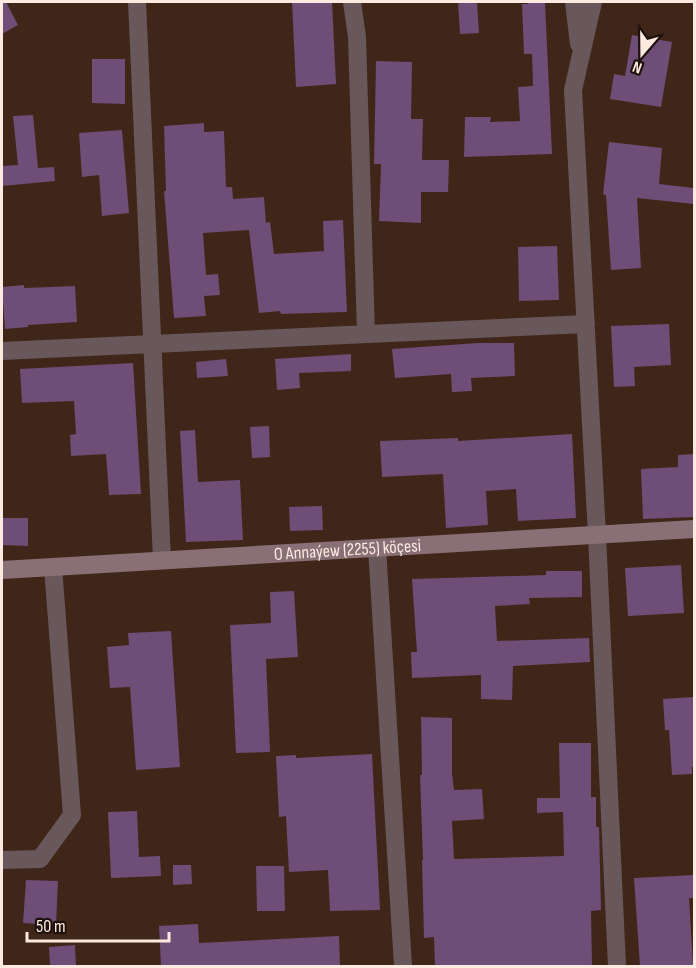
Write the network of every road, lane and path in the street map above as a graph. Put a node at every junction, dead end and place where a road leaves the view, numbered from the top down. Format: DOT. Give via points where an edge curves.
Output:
graph roads {
  1 [pos="137,2"];
  2 [pos="352,2"];
  3 [pos="574,2"];
  4 [pos="593,2"];
  5 [pos="581,54"];
  6 [pos="586,324"];
  7 [pos="366,334"];
  8 [pos="152,344"];
  9 [pos="2,351"];
  10 [pos="694,529"];
  11 [pos="597,535"];
  12 [pos="377,548"];
  13 [pos="162,561"];
  14 [pos="53,567"];
  15 [pos="2,570"];
  16 [pos="2,860"];
  17 [pos="403,966"];
  18 [pos="617,966"];
  1 -- 8 [label="street"];
  2 -- 7 [label="street" via="357,37"];
  3 -- 5 [label="street"];
  4 -- 5 [label="street"];
  5 -- 6 [label="street" via="573,90"];
  6 -- 7 [label="street"];
  6 -- 11 [label="street"];
  7 -- 8 [label="street"];
  8 -- 9 [label="street"];
  8 -- 13 [label="street"];
  10 -- 11 [label="main road, O Annaýew (2255) köçesi"];
  11 -- 12 [label="main road, O Annaýew (2255) köçesi"];
  11 -- 18 [label="street"];
  12 -- 13 [label="main road, O Annaýew (2255) köçesi"];
  12 -- 17 [label="street"];
  13 -- 14 [label="main road, O Annaýew (2255) köçesi"];
  14 -- 15 [label="main road, O Annaýew (2255) köçesi"];
  14 -- 16 [label="street" via="72,815 40,859"];
}
